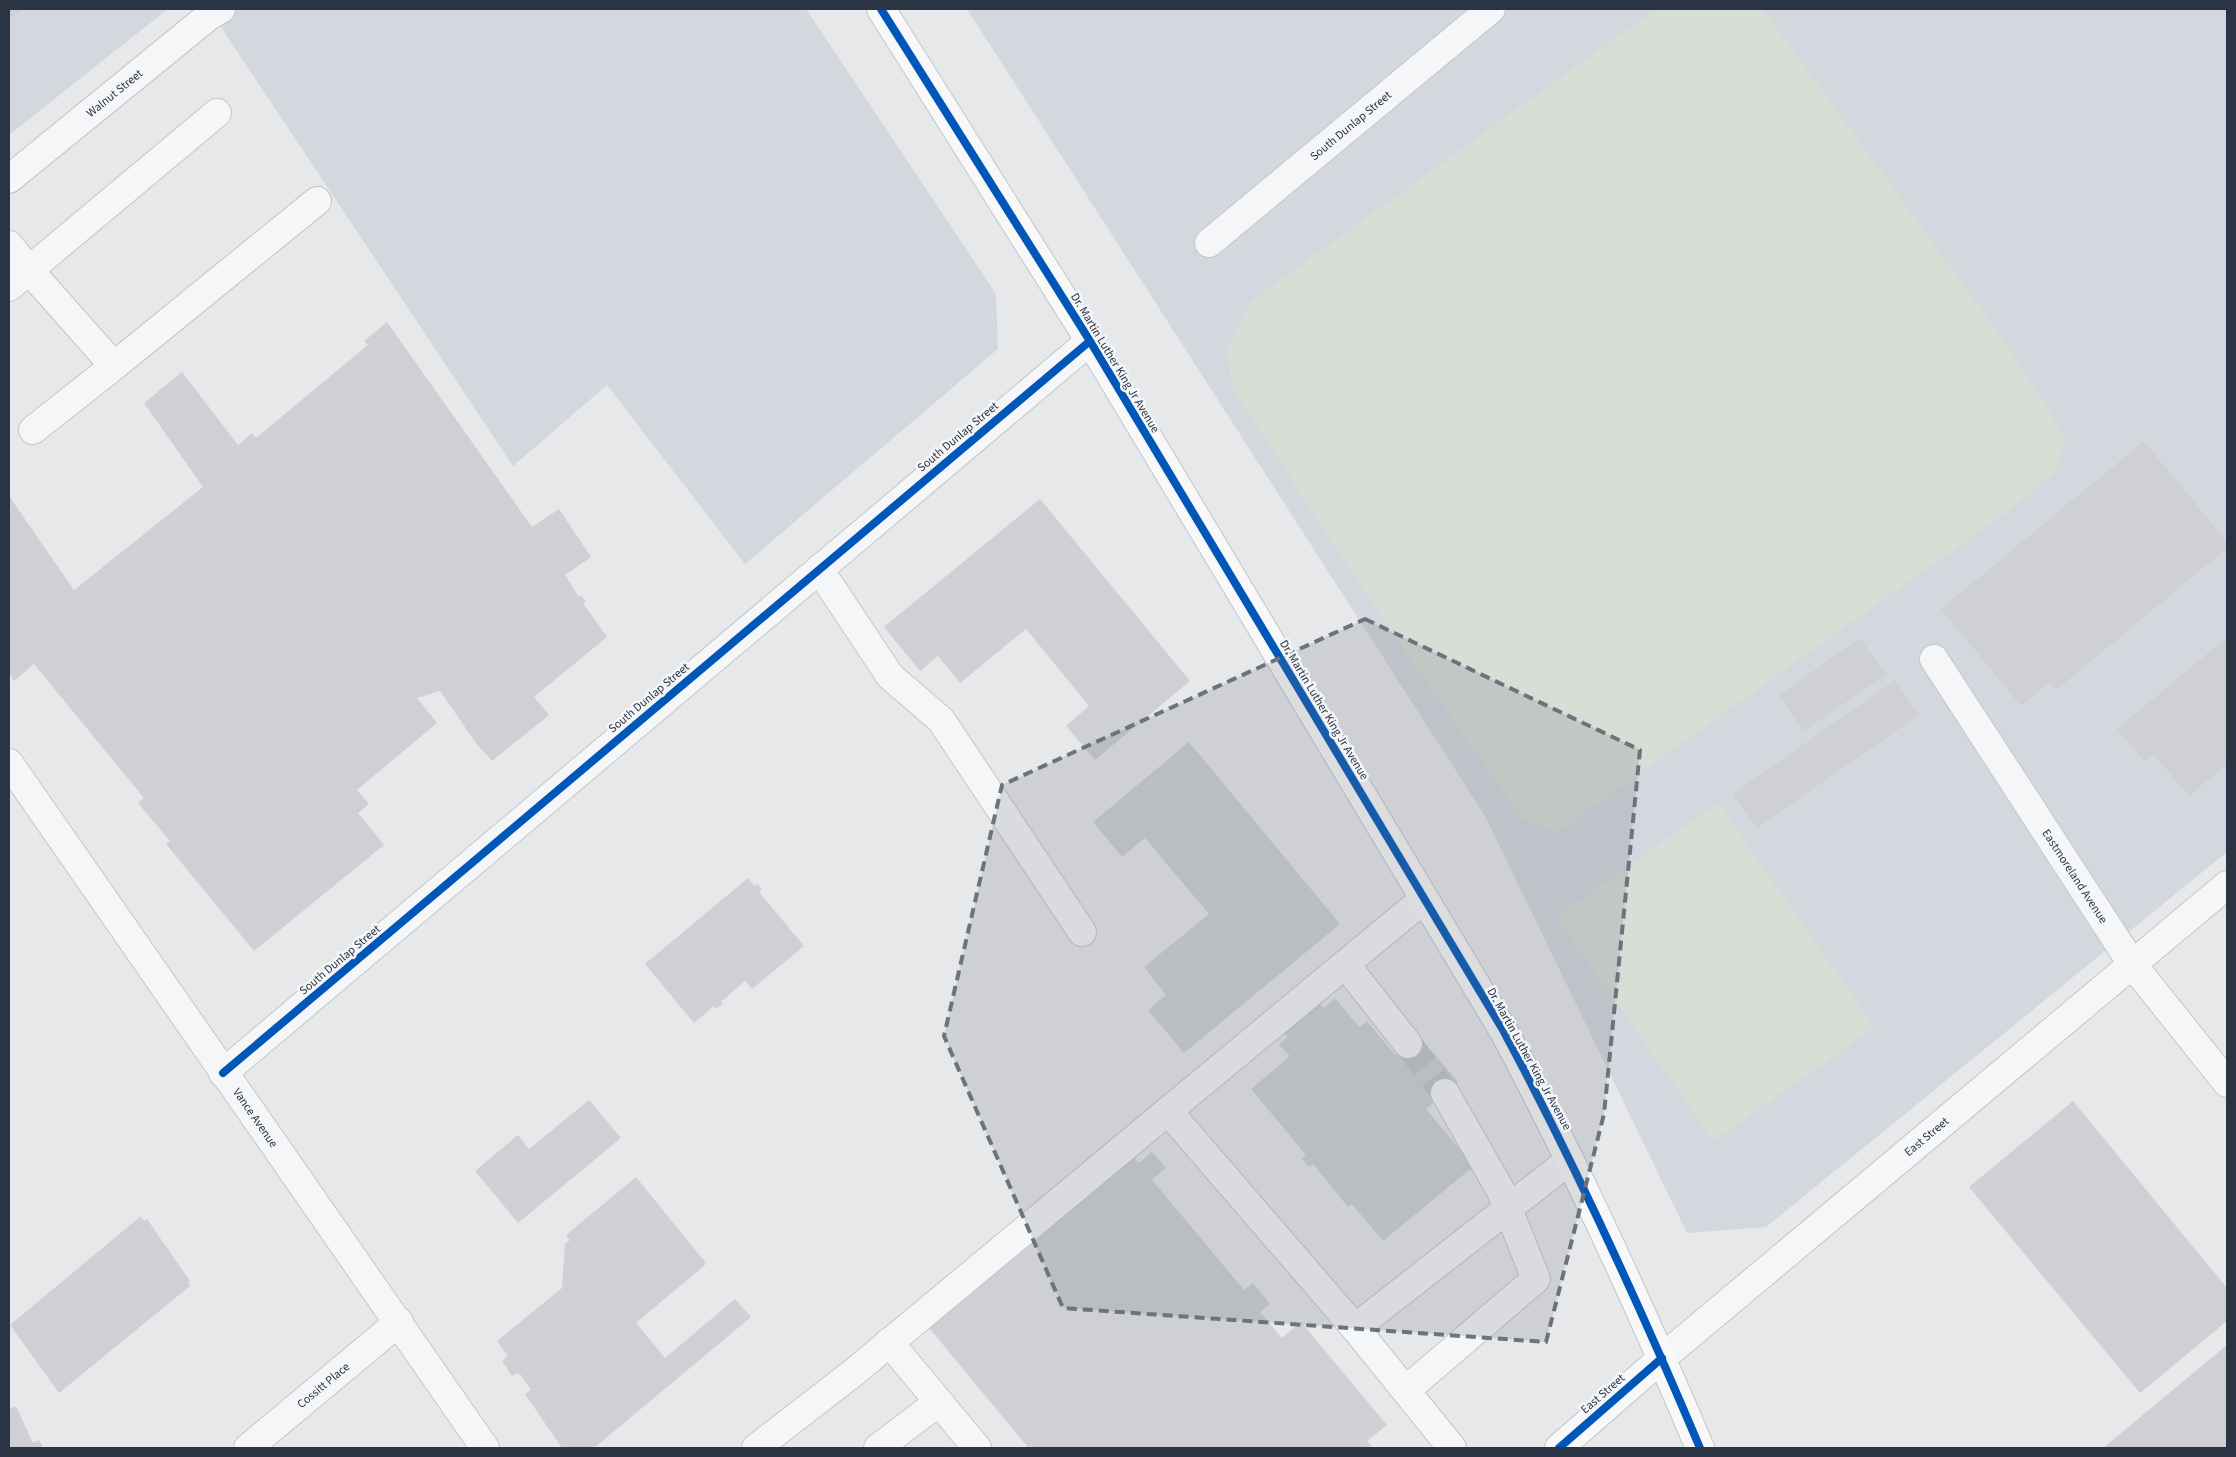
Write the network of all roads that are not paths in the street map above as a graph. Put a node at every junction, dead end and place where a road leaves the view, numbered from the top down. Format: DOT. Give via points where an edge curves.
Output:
graph roads {
  1 [pos="220,9"];
  2 [pos="881,9"];
  3 [pos="1491,9"];
  4 [pos="217,113"];
  5 [pos="9,179"];
  6 [pos="317,201"];
  7 [pos="1209,243"];
  8 [pos="9,245"];
  9 [pos="19,278"];
  10 [pos="1090,341"];
  11 [pos="114,366"];
  12 [pos="33,430"];
  13 [pos="819,569"];
  14 [pos="1934,659"];
  15 [pos="9,763"];
  16 [pos="2227,885"];
  17 [pos="1424,899"];
  18 [pos="1082,932"];
  19 [pos="1345,964"];
  20 [pos="2132,964"];
  21 [pos="1408,1044"];
  22 [pos="223,1073"];
  23 [pos="2227,1083"];
  24 [pos="1445,1093"];
  25 [pos="1168,1110"];
  26 [pos="1570,1160"];
  27 [pos="1508,1208"];
  28 [pos="398,1322"];
  29 [pos="1355,1328"];
  30 [pos="889,1342"];
  31 [pos="1662,1358"];
  32 [pos="1406,1390"];
  33 [pos="939,1402"];
  34 [pos="248,1448"];
  35 [pos="485,1448"];
  36 [pos="756,1448"];
  37 [pos="878,1448"];
  38 [pos="977,1448"];
  39 [pos="1452,1448"];
  40 [pos="1558,1448"];
  41 [pos="1700,1448"];
  1 -- 5 [label="street, Walnut Street"];
  2 -- 10 [label="main road, Dr. Martin Luther King Jr Avenue"];
  3 -- 7 [label="street, South Dunlap Street"];
  4 -- 9 [label="street"];
  6 -- 11 [label="street"];
  8 -- 9 [label="street"];
  9 -- 11 [label="street"];
  10 -- 13 [label="street, South Dunlap Street"];
  10 -- 17 [label="main road, Dr. Martin Luther King Jr Avenue"];
  11 -- 12 [label="street"];
  13 -- 18 [label="street" via="890,676 941,720"];
  13 -- 22 [label="street, South Dunlap Street"];
  14 -- 20 [label="street, Eastmoreland Avenue"];
  15 -- 22 [label="street, Vance Avenue"];
  16 -- 20 [label="street, East Street"];
  17 -- 19 [label="street"];
  17 -- 26 [label="main road, Dr. Martin Luther King Jr Avenue" via="1503,1030"];
  19 -- 21 [label="street"];
  19 -- 25 [label="street"];
  20 -- 23 [label="street, Eastmoreland Avenue"];
  20 -- 31 [label="street, East Street"];
  22 -- 28 [label="street, Vance Avenue"];
  24 -- 27 [label="street"];
  25 -- 29 [label="street"];
  25 -- 30 [label="street"];
  26 -- 27 [label="street"];
  26 -- 31 [label="main road, Dr. Martin Luther King Jr Avenue"];
  27 -- 29 [label="street"];
  27 -- 32 [label="street" via="1536,1279"];
  28 -- 34 [label="street, Cossitt Place"];
  28 -- 35 [label="street, Vance Avenue"];
  29 -- 32 [label="street"];
  30 -- 33 [label="street"];
  30 -- 36 [label="street"];
  31 -- 40 [label="main road, East Street"];
  31 -- 41 [label="main road, Dr. Martin Luther King Jr Avenue"];
  32 -- 39 [label="street"];
  33 -- 37 [label="street"];
  33 -- 38 [label="street"];
}
